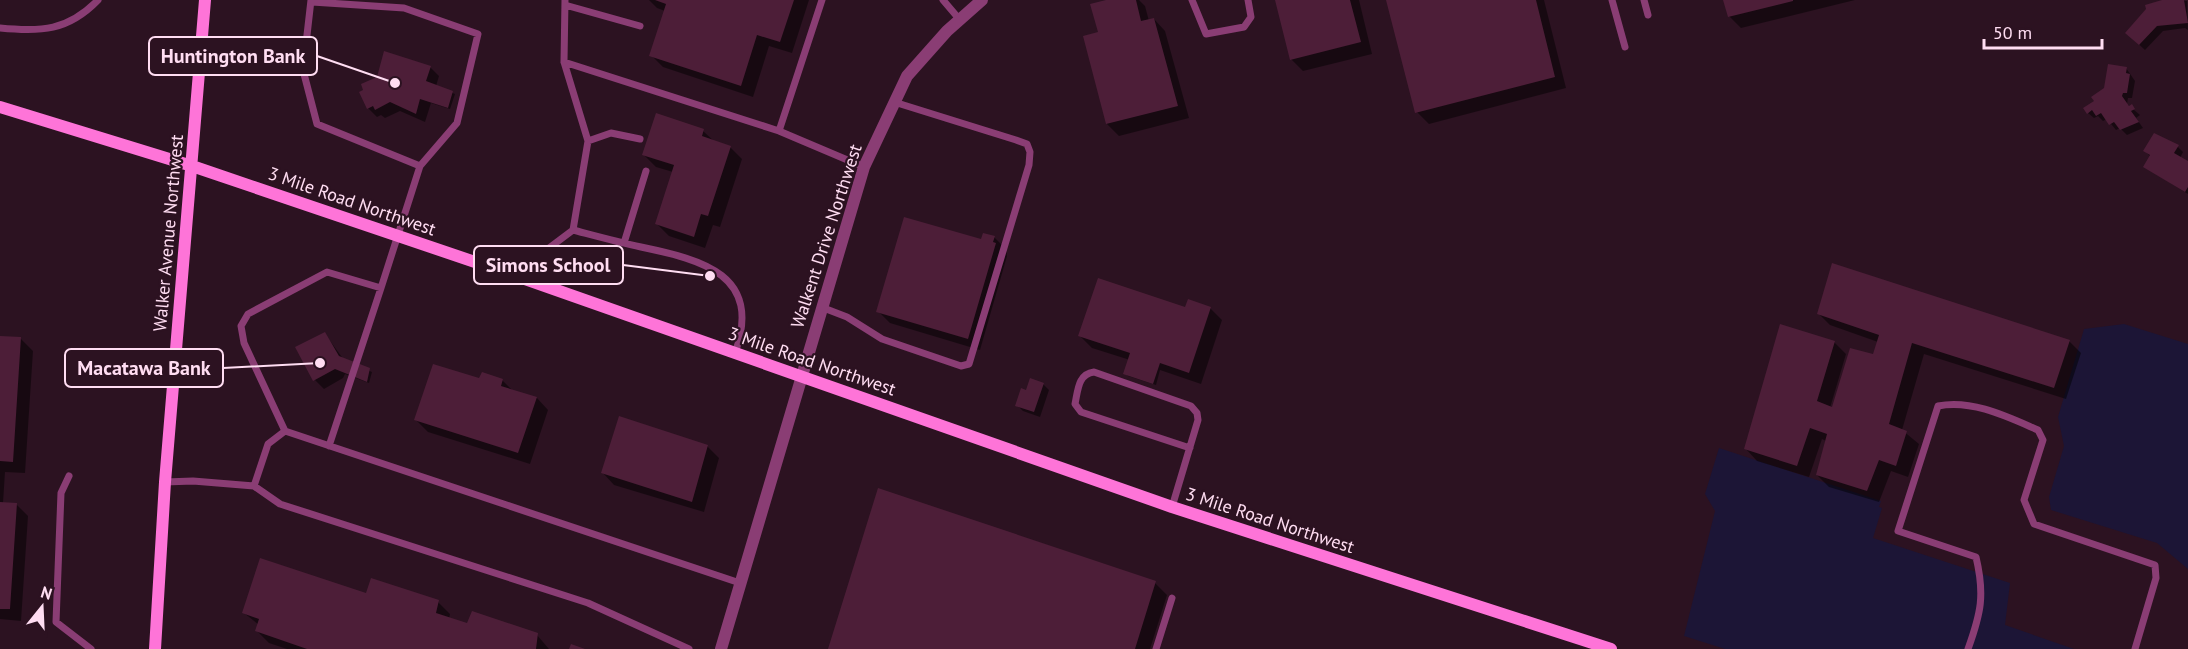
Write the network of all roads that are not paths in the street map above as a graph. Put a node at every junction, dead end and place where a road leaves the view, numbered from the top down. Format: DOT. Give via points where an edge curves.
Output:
graph roads {
  1 [pos="98,0"];
  2 [pos="205,0"];
  3 [pos="822,0"];
  4 [pos="943,0"];
  5 [pos="982,0"];
  6 [pos="1192,0"];
  7 [pos="1248,0"];
  8 [pos="1612,0"];
  9 [pos="1644,0"];
  10 [pos="312,1"];
  11 [pos="565,3"];
  12 [pos="1648,15"];
  13 [pos="960,20"];
  14 [pos="640,26"];
  15 [pos="0,28"];
  16 [pos="1625,48"];
  17 [pos="564,62"];
  18 [pos="894,102"];
  19 [pos="0,106"];
  20 [pos="779,131"];
  21 [pos="640,138"];
  22 [pos="588,141"];
  23 [pos="192,166"];
  24 [pos="420,166"];
  25 [pos="864,167"];
  26 [pos="646,171"];
  27 [pos="573,230"];
  28 [pos="398,236"];
  29 [pos="624,243"];
  30 [pos="525,279"];
  31 [pos="381,288"];
  32 [pos="821,307"];
  33 [pos="735,353"];
  34 [pos="801,375"];
  35 [pos="285,431"];
  36 [pos="329,446"];
  37 [pos="1190,448"];
  38 [pos="69,476"];
  39 [pos="165,482"];
  40 [pos="254,486"];
  41 [pos="1172,507"];
  42 [pos="740,583"];
  43 [pos="1172,598"];
  44 [pos="91,649"];
  45 [pos="155,649"];
  46 [pos="689,649"];
  47 [pos="721,649"];
  48 [pos="1156,649"];
  49 [pos="1611,649"];
  50 [pos="1968,649"];
  51 [pos="2135,649"];
  1 -- 15 [label="lane" via="84,14 43,31"];
  2 -- 23 [label="main road, Walker Avenue Northwest"];
  3 -- 20 [label="lane"];
  4 -- 13 [label="lane"];
  5 -- 13 [label="street, Walkent Drive Northwest"];
  6 -- 7 [label="lane" via="1206,34 1244,27 1251,17"];
  8 -- 16 [label="lane"];
  9 -- 12 [label="lane"];
  10 -- 24 [label="lane" via="303,70 317,124"];
  10 -- 24 [label="lane" via="404,8 478,34 457,123"];
  11 -- 14 [label="lane"];
  11 -- 17 [label="lane"];
  13 -- 18 [label="street, Walkent Drive Northwest" via="907,76"];
  17 -- 20 [label="lane"];
  17 -- 22 [label="lane"];
  18 -- 25 [label="street, Walkent Drive Northwest"];
  18 -- 32 [label="lane" via="1027,144 1030,152 969,364 962,366 882,339 848,317"];
  19 -- 23 [label="main road, 3 Mile Road Northwest"];
  20 -- 25 [label="lane"];
  21 -- 22 [label="lane" via="611,133"];
  22 -- 27 [label="lane"];
  23 -- 28 [label="main road, 3 Mile Road Northwest"];
  23 -- 39 [label="main road, Walker Avenue Northwest"];
  24 -- 28 [label="lane"];
  25 -- 32 [label="street, Walkent Drive Northwest"];
  26 -- 29 [label="lane"];
  27 -- 29 [label="lane"];
  27 -- 30 [label="lane" via="545,251"];
  28 -- 30 [label="main road, 3 Mile Road Northwest"];
  28 -- 31 [label="lane"];
  29 -- 33 [label="lane" via="692,259 713,269 732,285 743,320"];
  30 -- 33 [label="main road, 3 Mile Road Northwest"];
  31 -- 35 [label="lane" via="327,272 249,314 241,326 244,343"];
  31 -- 36 [label="lane"];
  32 -- 34 [label="street, Walkent Drive Northwest"];
  33 -- 34 [label="main road, 3 Mile Road Northwest"];
  34 -- 41 [label="main road, 3 Mile Road Northwest"];
  34 -- 42 [label="street, Walkent Drive Northwest"];
  35 -- 36 [label="lane"];
  35 -- 40 [label="lane" via="268,444"];
  36 -- 42 [label="lane"];
  37 -- 37 [label="lane" via="1198,420 1191,406 1094,372 1081,378 1075,404 1081,412"];
  37 -- 41 [label="lane"];
  38 -- 44 [label="lane" via="61,493 57,622"];
  39 -- 40 [label="lane"];
  39 -- 45 [label="main road, Walker Avenue Northwest"];
  40 -- 46 [label="lane" via="279,504 588,603"];
  41 -- 49 [label="main road, 3 Mile Road Northwest"];
  42 -- 47 [label="street, Walkent Drive Northwest"];
  43 -- 48 [label="lane"];
  50 -- 51 [label="lane" via="1978,621 1983,586 1976,557 1898,531 1938,406 1953,403 1999,413 2038,430 2043,440 2024,500 2034,524 2155,565 2156,578"];
}
